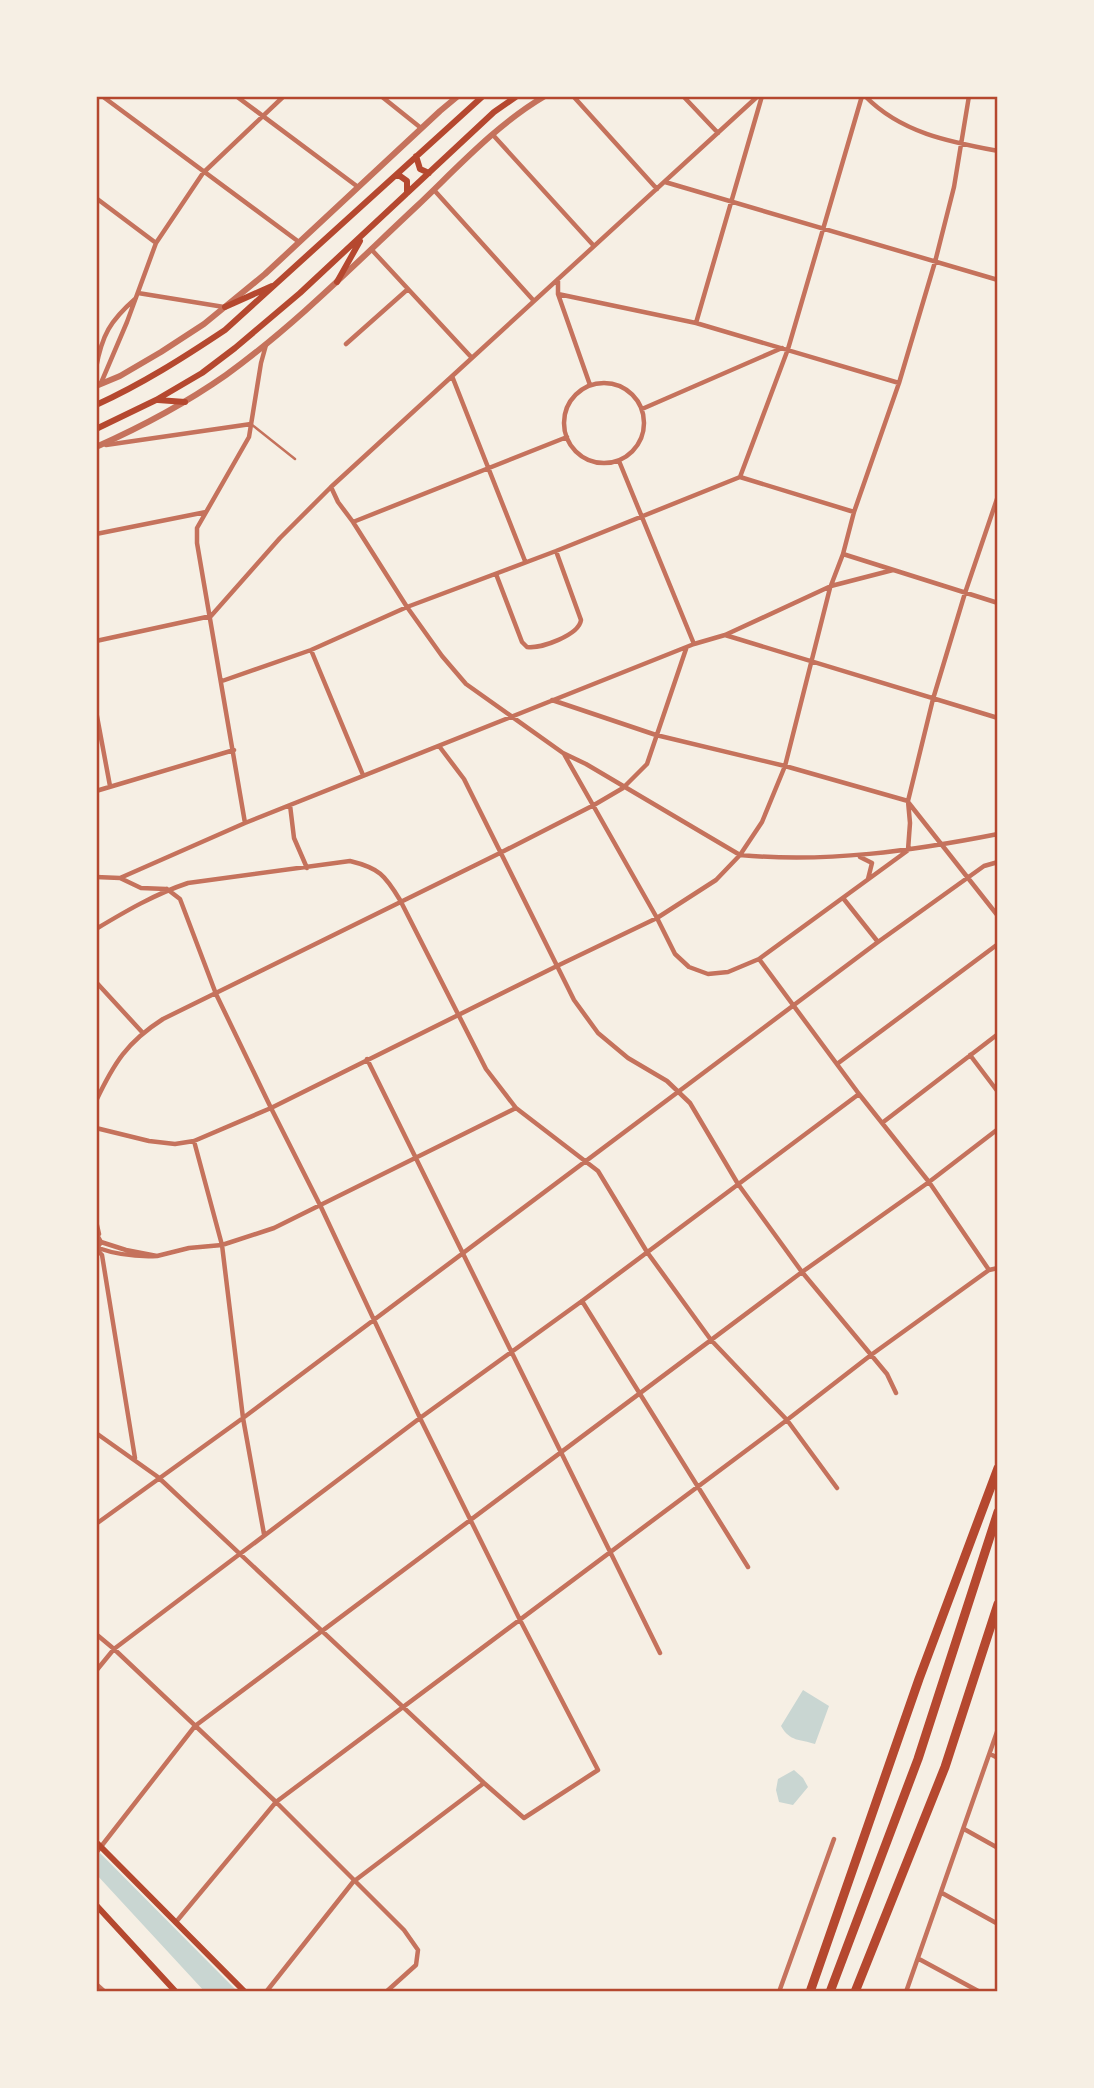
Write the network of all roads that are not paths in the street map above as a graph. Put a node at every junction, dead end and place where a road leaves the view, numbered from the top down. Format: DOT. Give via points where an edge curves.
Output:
graph roads {
  1 [pos="102,96"];
  2 [pos="236,96"];
  3 [pos="284,96"];
  4 [pos="381,96"];
  5 [pos="458,96"];
  6 [pos="484,96"];
  7 [pos="517,96"];
  8 [pos="545,96"];
  9 [pos="573,96"];
  10 [pos="683,96"];
  11 [pos="760,96"];
  12 [pos="864,96"];
  13 [pos="969,96"];
  14 [pos="264,117"];
  15 [pos="421,128"];
  16 [pos="718,133"];
  17 [pos="493,135"];
  18 [pos="960,144"];
  19 [pos="998,151"];
  20 [pos="416,156"];
  21 [pos="203,173"];
  22 [pos="429,173"];
  23 [pos="394,176"];
  24 [pos="665,182"];
  25 [pos="358,187"];
  26 [pos="657,189"];
  27 [pos="434,190"];
  28 [pos="407,192"];
  29 [pos="96,198"];
  30 [pos="732,202"];
  31 [pos="824,229"];
  32 [pos="365,234"];
  33 [pos="299,242"];
  34 [pos="156,243"];
  35 [pos="594,246"];
  36 [pos="370,249"];
  37 [pos="935,262"];
  38 [pos="558,278"];
  39 [pos="998,280"];
  40 [pos="280,282"];
  41 [pos="337,282"];
  42 [pos="408,289"];
  43 [pos="558,294"];
  44 [pos="137,296"];
  45 [pos="534,301"];
  46 [pos="225,307"];
  47 [pos="696,323"];
  48 [pos="267,344"];
  49 [pos="346,344"];
  50 [pos="782,348"];
  51 [pos="788,349"];
  52 [pos="472,358"];
  53 [pos="96,368"];
  54 [pos="452,376"];
  55 [pos="899,383"];
  56 [pos="99,384"];
  57 [pos="590,385"];
  58 [pos="156,400"];
  59 [pos="185,402"];
  60 [pos="96,405"];
  61 [pos="642,409"];
  62 [pos="251,424"];
  63 [pos="96,429"];
  64 [pos="566,437"];
  65 [pos="97,446"];
  66 [pos="295,459"];
  67 [pos="618,461"];
  68 [pos="490,469"];
  69 [pos="740,477"];
  70 [pos="331,487"];
  71 [pos="998,496"];
  72 [pos="207,512"];
  73 [pos="854,512"];
  74 [pos="642,516"];
  75 [pos="353,522"];
  76 [pos="96,534"];
  77 [pos="556,551"];
  78 [pos="843,554"];
  79 [pos="525,561"];
  80 [pos="893,570"];
  81 [pos="496,574"];
  82 [pos="831,586"];
  83 [pos="965,593"];
  84 [pos="998,603"];
  85 [pos="407,607"];
  86 [pos="211,616"];
  87 [pos="725,635"];
  88 [pos="96,641"];
  89 [pos="694,644"];
  90 [pos="686,648"];
  91 [pos="311,650"];
  92 [pos="810,661"];
  93 [pos="222,681"];
  94 [pos="933,699"];
  95 [pos="551,700"];
  96 [pos="96,711"];
  97 [pos="511,716"];
  98 [pos="998,718"];
  99 [pos="656,735"];
  100 [pos="439,746"];
  101 [pos="234,750"];
  102 [pos="563,753"];
  103 [pos="586,764"];
  104 [pos="785,766"];
  105 [pos="577,774"];
  106 [pos="363,775"];
  107 [pos="110,787"];
  108 [pos="623,788"];
  109 [pos="96,791"];
  110 [pos="908,801"];
  111 [pos="289,805"];
  112 [pos="594,805"];
  113 [pos="245,822"];
  114 [pos="998,834"];
  115 [pos="942,845"];
  116 [pos="908,850"];
  117 [pos="500,853"];
  118 [pos="740,855"];
  119 [pos="859,856"];
  120 [pos="998,862"];
  121 [pos="307,869"];
  122 [pos="96,877"];
  123 [pos="120,877"];
  124 [pos="969,878"];
  125 [pos="868,880"];
  126 [pos="167,889"];
  127 [pos="843,898"];
  128 [pos="400,900"];
  129 [pos="998,916"];
  130 [pos="657,918"];
  131 [pos="96,929"];
  132 [pos="878,942"];
  133 [pos="998,944"];
  134 [pos="760,959"];
  135 [pos="557,966"];
  136 [pos="96,982"];
  137 [pos="216,994"];
  138 [pos="795,1006"];
  139 [pos="458,1015"];
  140 [pos="142,1032"];
  141 [pos="998,1034"];
  142 [pos="970,1055"];
  143 [pos="368,1059"];
  144 [pos="837,1064"];
  145 [pos="678,1091"];
  146 [pos="998,1092"];
  147 [pos="859,1094"];
  148 [pos="96,1101"];
  149 [pos="271,1108"];
  150 [pos="516,1108"];
  151 [pos="882,1123"];
  152 [pos="96,1128"];
  153 [pos="998,1129"];
  154 [pos="194,1141"];
  155 [pos="417,1158"];
  156 [pos="586,1161"];
  157 [pos="929,1182"];
  158 [pos="738,1184"];
  159 [pos="321,1207"];
  160 [pos="96,1222"];
  161 [pos="96,1233"];
  162 [pos="101,1240"];
  163 [pos="222,1245"];
  164 [pos="97,1249"];
  165 [pos="463,1252"];
  166 [pos="647,1252"];
  167 [pos="157,1256"];
  168 [pos="998,1268"];
  169 [pos="989,1270"];
  170 [pos="802,1272"];
  171 [pos="582,1301"];
  172 [pos="373,1318"];
  173 [pos="711,1340"];
  174 [pos="512,1352"];
  175 [pos="871,1355"];
  176 [pos="639,1393"];
  177 [pos="896,1394"];
  178 [pos="243,1418"];
  179 [pos="420,1418"];
  180 [pos="788,1420"];
  181 [pos="96,1433"];
  182 [pos="561,1451"];
  183 [pos="135,1459"];
  184 [pos="998,1468"];
  185 [pos="158,1477"];
  186 [pos="698,1487"];
  187 [pos="837,1488"];
  188 [pos="998,1512"];
  189 [pos="471,1520"];
  190 [pos="96,1524"];
  191 [pos="264,1534"];
  192 [pos="241,1553"];
  193 [pos="610,1553"];
  194 [pos="748,1567"];
  195 [pos="998,1604"];
  196 [pos="520,1620"];
  197 [pos="998,1629"];
  198 [pos="321,1631"];
  199 [pos="96,1634"];
  200 [pos="114,1649"];
  201 [pos="660,1653"];
  202 [pos="982,1656"];
  203 [pos="96,1671"];
  204 [pos="403,1708"];
  205 [pos="195,1726"];
  206 [pos="998,1729"];
  207 [pos="989,1754"];
  208 [pos="998,1758"];
  209 [pos="484,1783"];
  210 [pos="276,1802"];
  211 [pos="964,1829"];
  212 [pos="834,1839"];
  213 [pos="98,1847"];
  214 [pos="998,1848"];
  215 [pos="353,1882"];
  216 [pos="942,1893"];
  217 [pos="96,1905"];
  218 [pos="176,1922"];
  219 [pos="998,1924"];
  220 [pos="919,1959"];
  221 [pos="96,1984"];
  222 [pos="105,1992"];
  223 [pos="176,1992"];
  224 [pos="245,1992"];
  225 [pos="266,1992"];
  226 [pos="386,1992"];
  227 [pos="779,1992"];
  228 [pos="810,1992"];
  229 [pos="830,1992"];
  230 [pos="855,1992"];
  231 [pos="906,1992"];
  232 [pos="980,1992"];
  1 -- 21 [label="street"];
  2 -- 14 [label="street"];
  3 -- 14 [label="street"];
  4 -- 15 [label="street"];
  5 -- 15 [label="street"];
  6 -- 20 [label="main road"];
  7 -- 22 [label="main road"];
  8 -- 17 [label="street"];
  9 -- 26 [label="street"];
  10 -- 16 [label="street"];
  11 -- 16 [label="street"];
  11 -- 30 [label="street"];
  12 -- 18 [label="street" via="924,135"];
  12 -- 31 [label="street"];
  13 -- 18 [label="street"];
  14 -- 21 [label="street"];
  14 -- 25 [label="street"];
  15 -- 25 [label="street"];
  16 -- 24 [label="street"];
  17 -- 27 [label="street"];
  17 -- 35 [label="street"];
  18 -- 19 [label="street"];
  18 -- 37 [label="street"];
  20 -- 22 [label="main road" via="420,169"];
  20 -- 23 [label="main road"];
  21 -- 33 [label="street"];
  21 -- 34 [label="street"];
  22 -- 28 [label="main road"];
  23 -- 28 [label="main road" via="407,181"];
  23 -- 40 [label="main road"];
  24 -- 26 [label="street"];
  24 -- 30 [label="street"];
  25 -- 33 [label="street"];
  26 -- 35 [label="street"];
  27 -- 36 [label="street"];
  27 -- 45 [label="street"];
  28 -- 32 [label="main road"];
  29 -- 34 [label="street"];
  30 -- 31 [label="street"];
  30 -- 47 [label="street"];
  31 -- 37 [label="street"];
  31 -- 51 [label="street"];
  32 -- 41 [label="main road"];
  32 -- 58 [label="main road" via="235,348"];
  33 -- 46 [label="street"];
  34 -- 44 [label="street"];
  35 -- 38 [label="street"];
  36 -- 41 [label="street"];
  36 -- 42 [label="street"];
  37 -- 39 [label="street"];
  37 -- 55 [label="street"];
  38 -- 43 [label="street"];
  38 -- 45 [label="street"];
  40 -- 46 [label="main road"];
  40 -- 60 [label="main road" via="225,330 180,361"];
  41 -- 48 [label="street"];
  42 -- 49 [label="street"];
  42 -- 52 [label="street"];
  43 -- 47 [label="street"];
  43 -- 57 [label="street"];
  44 -- 46 [label="street"];
  44 -- 53 [label="street" via="115,317 102,341"];
  44 -- 56 [label="street"];
  45 -- 52 [label="street"];
  46 -- 56 [label="street" via="161,352"];
  47 -- 50 [label="street"];
  48 -- 59 [label="street"];
  48 -- 62 [label="street"];
  50 -- 51 [label="street"];
  50 -- 61 [label="street"];
  51 -- 55 [label="street"];
  51 -- 69 [label="street"];
  52 -- 54 [label="street"];
  54 -- 68 [label="street"];
  54 -- 70 [label="street"];
  55 -- 73 [label="street"];
  57 -- 61 [label="street" via="615,384 626,389"];
  57 -- 64 [label="street" via="570,401 565,412"];
  58 -- 59 [label="main road"];
  58 -- 63 [label="main road"];
  59 -- 65 [label="street"];
  61 -- 67 [label="street" via="645,421 638,446"];
  62 -- 65 [label="street"];
  62 -- 66 [label="lane"];
  62 -- 72 [label="street" via="249,437"];
  64 -- 67 [label="street" via="582,457 606,464"];
  64 -- 68 [label="street"];
  67 -- 74 [label="street"];
  68 -- 75 [label="street"];
  68 -- 79 [label="street"];
  69 -- 73 [label="street"];
  69 -- 74 [label="street"];
  70 -- 75 [label="street"];
  70 -- 86 [label="street"];
  71 -- 83 [label="street"];
  72 -- 76 [label="street"];
  72 -- 86 [label="street" via="197,528 197,543"];
  73 -- 78 [label="street"];
  74 -- 77 [label="street"];
  74 -- 89 [label="street"];
  75 -- 85 [label="street"];
  77 -- 79 [label="street"];
  77 -- 81 [label="street" via="580,626 535,648 523,642"];
  78 -- 80 [label="street"];
  78 -- 82 [label="street"];
  79 -- 81 [label="street"];
  80 -- 82 [label="street"];
  80 -- 83 [label="street"];
  81 -- 85 [label="street"];
  82 -- 87 [label="street"];
  82 -- 92 [label="street"];
  83 -- 84 [label="street"];
  83 -- 94 [label="street"];
  85 -- 91 [label="street"];
  85 -- 97 [label="street" via="466,684"];
  86 -- 88 [label="street"];
  86 -- 93 [label="street"];
  87 -- 89 [label="street"];
  87 -- 92 [label="street"];
  89 -- 90 [label="street"];
  90 -- 95 [label="street"];
  90 -- 99 [label="street"];
  91 -- 93 [label="street"];
  91 -- 106 [label="street"];
  92 -- 94 [label="street"];
  92 -- 104 [label="street"];
  93 -- 101 [label="street"];
  94 -- 98 [label="street"];
  94 -- 110 [label="street"];
  95 -- 97 [label="street"];
  95 -- 99 [label="street"];
  96 -- 107 [label="street"];
  97 -- 100 [label="street"];
  97 -- 102 [label="street"];
  99 -- 104 [label="street"];
  99 -- 108 [label="street" via="647,764"];
  100 -- 106 [label="street"];
  100 -- 117 [label="street" via="464,779"];
  101 -- 107 [label="street"];
  101 -- 113 [label="street"];
  102 -- 103 [label="street"];
  102 -- 105 [label="street"];
  103 -- 105 [label="street"];
  103 -- 108 [label="street"];
  104 -- 110 [label="street"];
  104 -- 118 [label="street" via="762,822"];
  105 -- 112 [label="street"];
  106 -- 111 [label="street"];
  107 -- 109 [label="street"];
  108 -- 112 [label="street"];
  108 -- 118 [label="street"];
  110 -- 115 [label="street"];
  110 -- 116 [label="street"];
  111 -- 113 [label="street"];
  111 -- 121 [label="street" via="293,838"];
  112 -- 117 [label="street"];
  112 -- 130 [label="street"];
  113 -- 123 [label="street"];
  114 -- 115 [label="street"];
  115 -- 116 [label="street"];
  115 -- 124 [label="street"];
  116 -- 119 [label="street"];
  116 -- 125 [label="street"];
  117 -- 128 [label="street"];
  117 -- 135 [label="street"];
  118 -- 119 [label="street"];
  118 -- 130 [label="street" via="716,880"];
  119 -- 125 [label="street" via="872,863"];
  120 -- 124 [label="street"];
  121 -- 126 [label="street"];
  121 -- 128 [label="street" via="349,861 372,866 387,878"];
  122 -- 123 [label="street"];
  123 -- 126 [label="street" via="141,888"];
  124 -- 129 [label="street"];
  124 -- 132 [label="street"];
  125 -- 127 [label="street"];
  126 -- 131 [label="street"];
  126 -- 137 [label="street" via="180,899"];
  127 -- 132 [label="street"];
  127 -- 134 [label="street"];
  128 -- 137 [label="street"];
  128 -- 139 [label="street"];
  130 -- 134 [label="street" via="675,954 689,967 708,974 728,972"];
  130 -- 135 [label="street"];
  132 -- 138 [label="street"];
  133 -- 144 [label="street"];
  134 -- 138 [label="street"];
  135 -- 139 [label="street"];
  135 -- 145 [label="street" via="598,1033"];
  136 -- 140 [label="street"];
  137 -- 140 [label="street"];
  137 -- 149 [label="street"];
  138 -- 144 [label="street"];
  138 -- 145 [label="street"];
  139 -- 143 [label="street"];
  139 -- 150 [label="street" via="486,1069"];
  140 -- 148 [label="street" via="124,1050"];
  141 -- 142 [label="street"];
  142 -- 146 [label="street"];
  142 -- 151 [label="street"];
  143 -- 149 [label="street"];
  143 -- 155 [label="street"];
  144 -- 147 [label="street"];
  145 -- 156 [label="street"];
  145 -- 158 [label="street" via="690,1103"];
  147 -- 151 [label="street"];
  147 -- 158 [label="street"];
  149 -- 154 [label="street"];
  149 -- 159 [label="street"];
  150 -- 155 [label="street"];
  150 -- 156 [label="street"];
  151 -- 157 [label="street"];
  152 -- 154 [label="street" via="149,1141"];
  153 -- 157 [label="street"];
  154 -- 163 [label="street"];
  155 -- 159 [label="street"];
  155 -- 165 [label="street"];
  156 -- 165 [label="street"];
  156 -- 166 [label="street" via="598,1171"];
  157 -- 169 [label="street"];
  157 -- 170 [label="street"];
  158 -- 166 [label="street"];
  158 -- 170 [label="street"];
  159 -- 163 [label="street"];
  159 -- 172 [label="street"];
  160 -- 162 [label="street"];
  161 -- 162 [label="street"];
  162 -- 164 [label="street"];
  162 -- 167 [label="street"];
  163 -- 167 [label="street"];
  163 -- 178 [label="street"];
  164 -- 167 [label="street"];
  164 -- 183 [label="street" via="102,1255"];
  165 -- 172 [label="street"];
  165 -- 174 [label="street"];
  166 -- 171 [label="street"];
  166 -- 173 [label="street"];
  168 -- 169 [label="street"];
  169 -- 175 [label="street"];
  170 -- 173 [label="street"];
  170 -- 175 [label="street"];
  171 -- 174 [label="street"];
  171 -- 176 [label="street"];
  172 -- 178 [label="street"];
  172 -- 179 [label="street"];
  173 -- 176 [label="street"];
  173 -- 180 [label="street"];
  174 -- 179 [label="street"];
  174 -- 182 [label="street"];
  175 -- 177 [label="street"];
  175 -- 180 [label="street"];
  176 -- 182 [label="street"];
  176 -- 186 [label="street"];
  178 -- 185 [label="street"];
  178 -- 191 [label="street"];
  179 -- 189 [label="street"];
  179 -- 191 [label="street"];
  180 -- 186 [label="street"];
  180 -- 187 [label="street"];
  181 -- 183 [label="street"];
  182 -- 189 [label="street"];
  182 -- 193 [label="street"];
  183 -- 185 [label="street"];
  184 -- 228 [label="highway"];
  185 -- 190 [label="street"];
  185 -- 192 [label="street"];
  186 -- 193 [label="street"];
  186 -- 194 [label="street"];
  188 -- 229 [label="highway" via="918,1759"];
  189 -- 196 [label="street"];
  189 -- 198 [label="street"];
  191 -- 192 [label="street"];
  192 -- 198 [label="street"];
  192 -- 200 [label="street"];
  193 -- 196 [label="street"];
  193 -- 201 [label="street"];
  195 -- 202 [label="highway"];
  196 -- 204 [label="street"];
  196 -- 209 [label="street" via="598,1770 524,1818"];
  197 -- 202 [label="highway"];
  198 -- 204 [label="street"];
  198 -- 205 [label="street"];
  199 -- 200 [label="street"];
  200 -- 203 [label="street"];
  200 -- 205 [label="street"];
  202 -- 230 [label="highway" via="945,1767"];
  204 -- 209 [label="street"];
  204 -- 210 [label="street"];
  205 -- 210 [label="street"];
  205 -- 213 [label="street"];
  206 -- 207 [label="street"];
  207 -- 208 [label="street"];
  207 -- 211 [label="street"];
  209 -- 215 [label="street"];
  210 -- 215 [label="street"];
  210 -- 218 [label="street"];
  211 -- 214 [label="street"];
  211 -- 216 [label="street"];
  212 -- 227 [label="street"];
  213 -- 218 [label="main road"];
  215 -- 225 [label="street"];
  215 -- 226 [label="street" via="404,1930 418,1950 416,1965"];
  216 -- 219 [label="street"];
  216 -- 220 [label="street"];
  217 -- 223 [label="main road"];
  218 -- 224 [label="main road"];
  220 -- 231 [label="street"];
  220 -- 232 [label="street"];
  221 -- 222 [label="street"];
}
